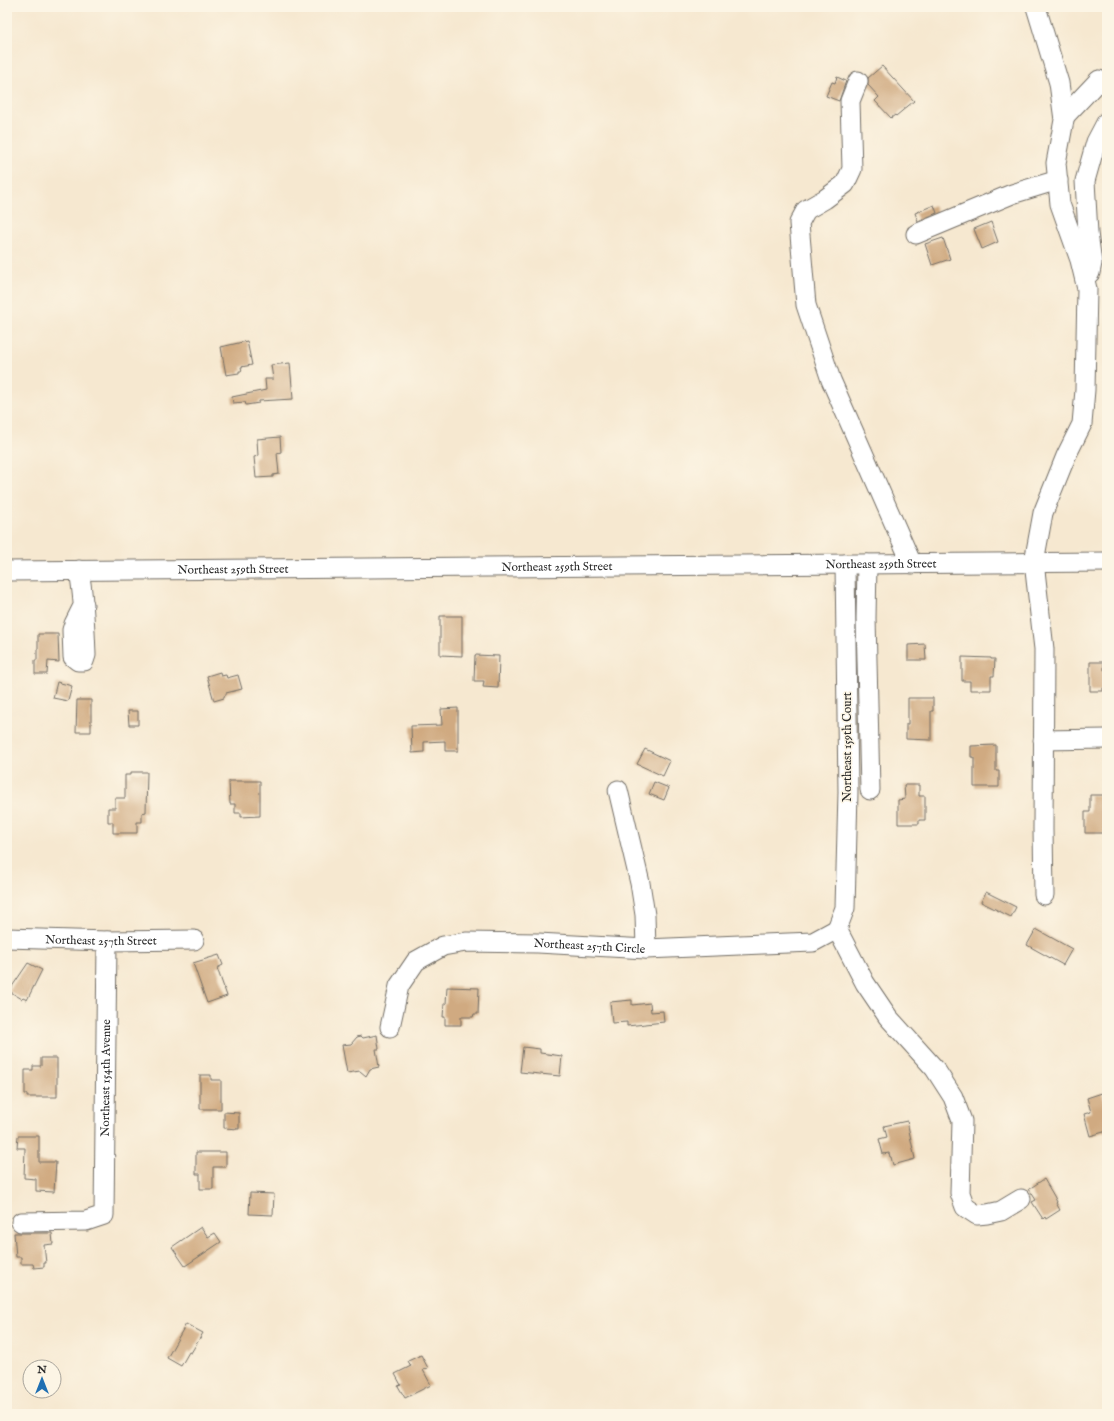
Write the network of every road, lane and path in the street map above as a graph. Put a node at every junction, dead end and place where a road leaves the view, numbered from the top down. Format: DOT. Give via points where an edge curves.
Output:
graph roads {
  1 [pos="1036,7"];
  2 [pos="858,81"];
  3 [pos="1107,86"];
  4 [pos="1064,117"];
  5 [pos="1107,121"];
  6 [pos="1058,180"];
  7 [pos="916,234"];
  8 [pos="1087,288"];
  9 [pos="1034,562"];
  10 [pos="1107,562"];
  11 [pos="845,564"];
  12 [pos="867,564"];
  13 [pos="912,564"];
  14 [pos="79,570"];
  15 [pos="7,571"];
  16 [pos="84,604"];
  17 [pos="1107,739"];
  18 [pos="1043,740"];
  19 [pos="618,790"];
  20 [pos="870,790"];
  21 [pos="1044,896"];
  22 [pos="838,929"];
  23 [pos="7,938"];
  24 [pos="194,940"];
  25 [pos="107,941"];
  26 [pos="646,949"];
  27 [pos="390,1027"];
  28 [pos="1020,1199"];
  29 [pos="21,1222"];
  1 -- 4 [label="street" via="1060,83"];
  2 -- 13 [label="street" via="850,100 852,169 844,184 806,210 799,223 806,305 831,380"];
  3 -- 4 [label="street" via="1099,80"];
  4 -- 6 [label="street" via="1056,163"];
  5 -- 8 [label="street" via="1096,142 1085,181 1092,263"];
  6 -- 7 [label="street" via="1012,194"];
  6 -- 8 [label="street" via="1060,204"];
  8 -- 9 [label="street" via="1082,424 1043,513"];
  9 -- 10 [label="street, Northeast 259th Street"];
  9 -- 13 [label="street, Northeast 259th Street"];
  9 -- 18 [label="street" via="1044,649"];
  11 -- 12 [label="street, Northeast 259th Street"];
  11 -- 14 [label="street, Northeast 259th Street"];
  11 -- 22 [label="street, Northeast 159th Court" via="848,792 845,908"];
  12 -- 13 [label="street, Northeast 259th Street"];
  12 -- 20 [label="street"];
  14 -- 15 [label="street, Northeast 259th Street"];
  14 -- 16 [label="street"];
  17 -- 18 [label="street"];
  18 -- 21 [label="street"];
  19 -- 26 [label="street" via="644,908"];
  22 -- 26 [label="street, Northeast 257th Circle" via="813,942"];
  22 -- 28 [label="street" via="865,983 888,1017 935,1069 953,1097 962,1121 960,1193 965,1207 977,1215 987,1214 1001,1211"];
  23 -- 25 [label="street, Northeast 257th Street"];
  24 -- 25 [label="street, Northeast 257th Street"];
  25 -- 29 [label="street, Northeast 154th Avenue" via="104,1215 86,1221"];
  26 -- 27 [label="street, Northeast 257th Circle" via="538,943 466,942 443,946 416,961 399,986"];
}
